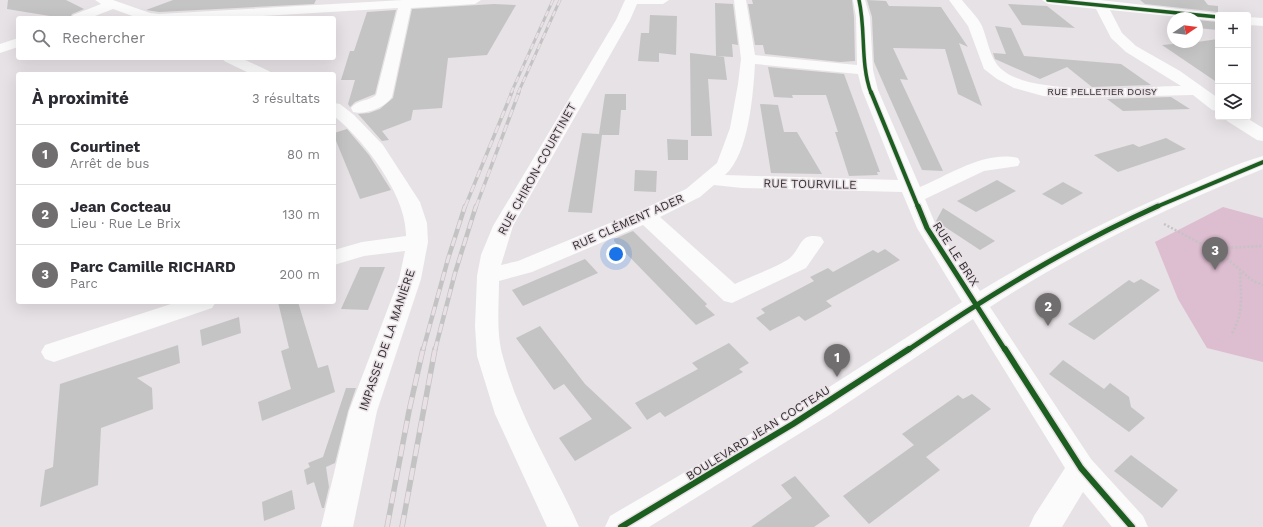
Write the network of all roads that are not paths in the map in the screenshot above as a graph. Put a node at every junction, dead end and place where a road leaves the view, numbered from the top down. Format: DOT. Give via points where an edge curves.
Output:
graph roads {
  1 [pos="475,0"];
  2 [pos="631,0"];
  3 [pos="663,0"];
  4 [pos="740,0"];
  5 [pos="859,0"];
  6 [pos="955,0"];
  7 [pos="1048,0"];
  8 [pos="145,2"];
  9 [pos="408,2"];
  10 [pos="1090,2"];
  11 [pos="273,4"];
  12 [pos="112,5"];
  13 [pos="83,16"];
  14 [pos="142,16"];
  15 [pos="175,16"];
  16 [pos="1215,17"];
  17 [pos="1251,21"];
  18 [pos="1263,22"];
  19 [pos="16,43"];
  20 [pos="0,49"];
  21 [pos="748,59"];
  22 [pos="233,60"];
  23 [pos="865,70"];
  24 [pos="260,72"];
  25 [pos="1197,90"];
  26 [pos="1215,104"];
  27 [pos="359,108"];
  28 [pos="336,110"];
  29 [pos="1238,120"];
  30 [pos="1263,136"];
  31 [pos="1011,162"];
  32 [pos="1263,162"];
  33 [pos="711,179"];
  34 [pos="912,191"];
  35 [pos="646,216"];
  36 [pos="417,242"];
  37 [pos="813,242"];
  38 [pos="336,257"];
  39 [pos="488,276"];
  40 [pos="198,304"];
  41 [pos="976,305"];
  42 [pos="54,352"];
  43 [pos="1081,468"];
  44 [pos="337,527"];
  45 [pos="562,527"];
  46 [pos="621,527"];
  47 [pos="1045,527"];
  48 [pos="1132,527"];
  1 -- 9 [label="street"];
  2 -- 3 [label="street"];
  2 -- 39 [label="street, RUE CHIRON-COURTINET" via="623,20 503,226 492,255"];
  4 -- 21 [label="street, RUE CLÉMENT ADER"];
  5 -- 23 [label="street, RUE LE BRIX" via="863,17"];
  6 -- 25 [label="street, RUE PELLETIER DOISY" via="975,25 989,66 1020,85 1068,93"];
  7 -- 10 [label="street"];
  8 -- 12 [label="street"];
  9 -- 11 [label="street"];
  9 -- 27 [label="street" via="384,97 378,102"];
  10 -- 16 [label="street"];
  10 -- 25 [label="street" via="1116,35 1131,49"];
  11 -- 15 [label="street"];
  12 -- 13 [label="street"];
  12 -- 14 [label="street"];
  17 -- 18 [label="street"];
  19 -- 20 [label="street"];
  21 -- 23 [label="street"];
  21 -- 33 [label="street, RUE CLÉMENT ADER" via="739,128 725,165"];
  22 -- 24 [label="street"];
  23 -- 34 [label="street, RUE LE BRIX" via="870,90"];
  25 -- 26 [label="street"];
  28 -- 36 [label="street, IMPASSE DE LA MANIÈRE" via="377,149 410,202 416,223"];
  29 -- 30 [label="street"];
  31 -- 34 [label="street" via="979,166 948,182"];
  32 -- 41 [label="street, BOULEVARD JEAN COCTEAU" via="1144,212 1047,262"];
  33 -- 34 [label="street, RUE TOURVILLE"];
  33 -- 35 [label="street, RUE CLÉMENT ADER" via="693,193"];
  34 -- 41 [label="street, RUE LE BRIX" via="927,228"];
  35 -- 37 [label="street" via="732,295 798,263"];
  35 -- 39 [label="street, RUE CLÉMENT ADER" via="524,267"];
  36 -- 38 [label="street" via="362,249"];
  36 -- 44 [label="street, IMPASSE DE LA MANIÈRE" via="410,279 363,411"];
  39 -- 45 [label="street, RUE CHIRON-COURTINET" via="487,326 490,356 509,414"];
  40 -- 42 [label="street"];
  41 -- 43 [label="street, RUE LE BRIX"];
  41 -- 46 [label="street, BOULEVARD JEAN COCTEAU" via="848,389"];
  43 -- 47 [label="street"];
  43 -- 48 [label="street, RUE LE BRIX"];
}
